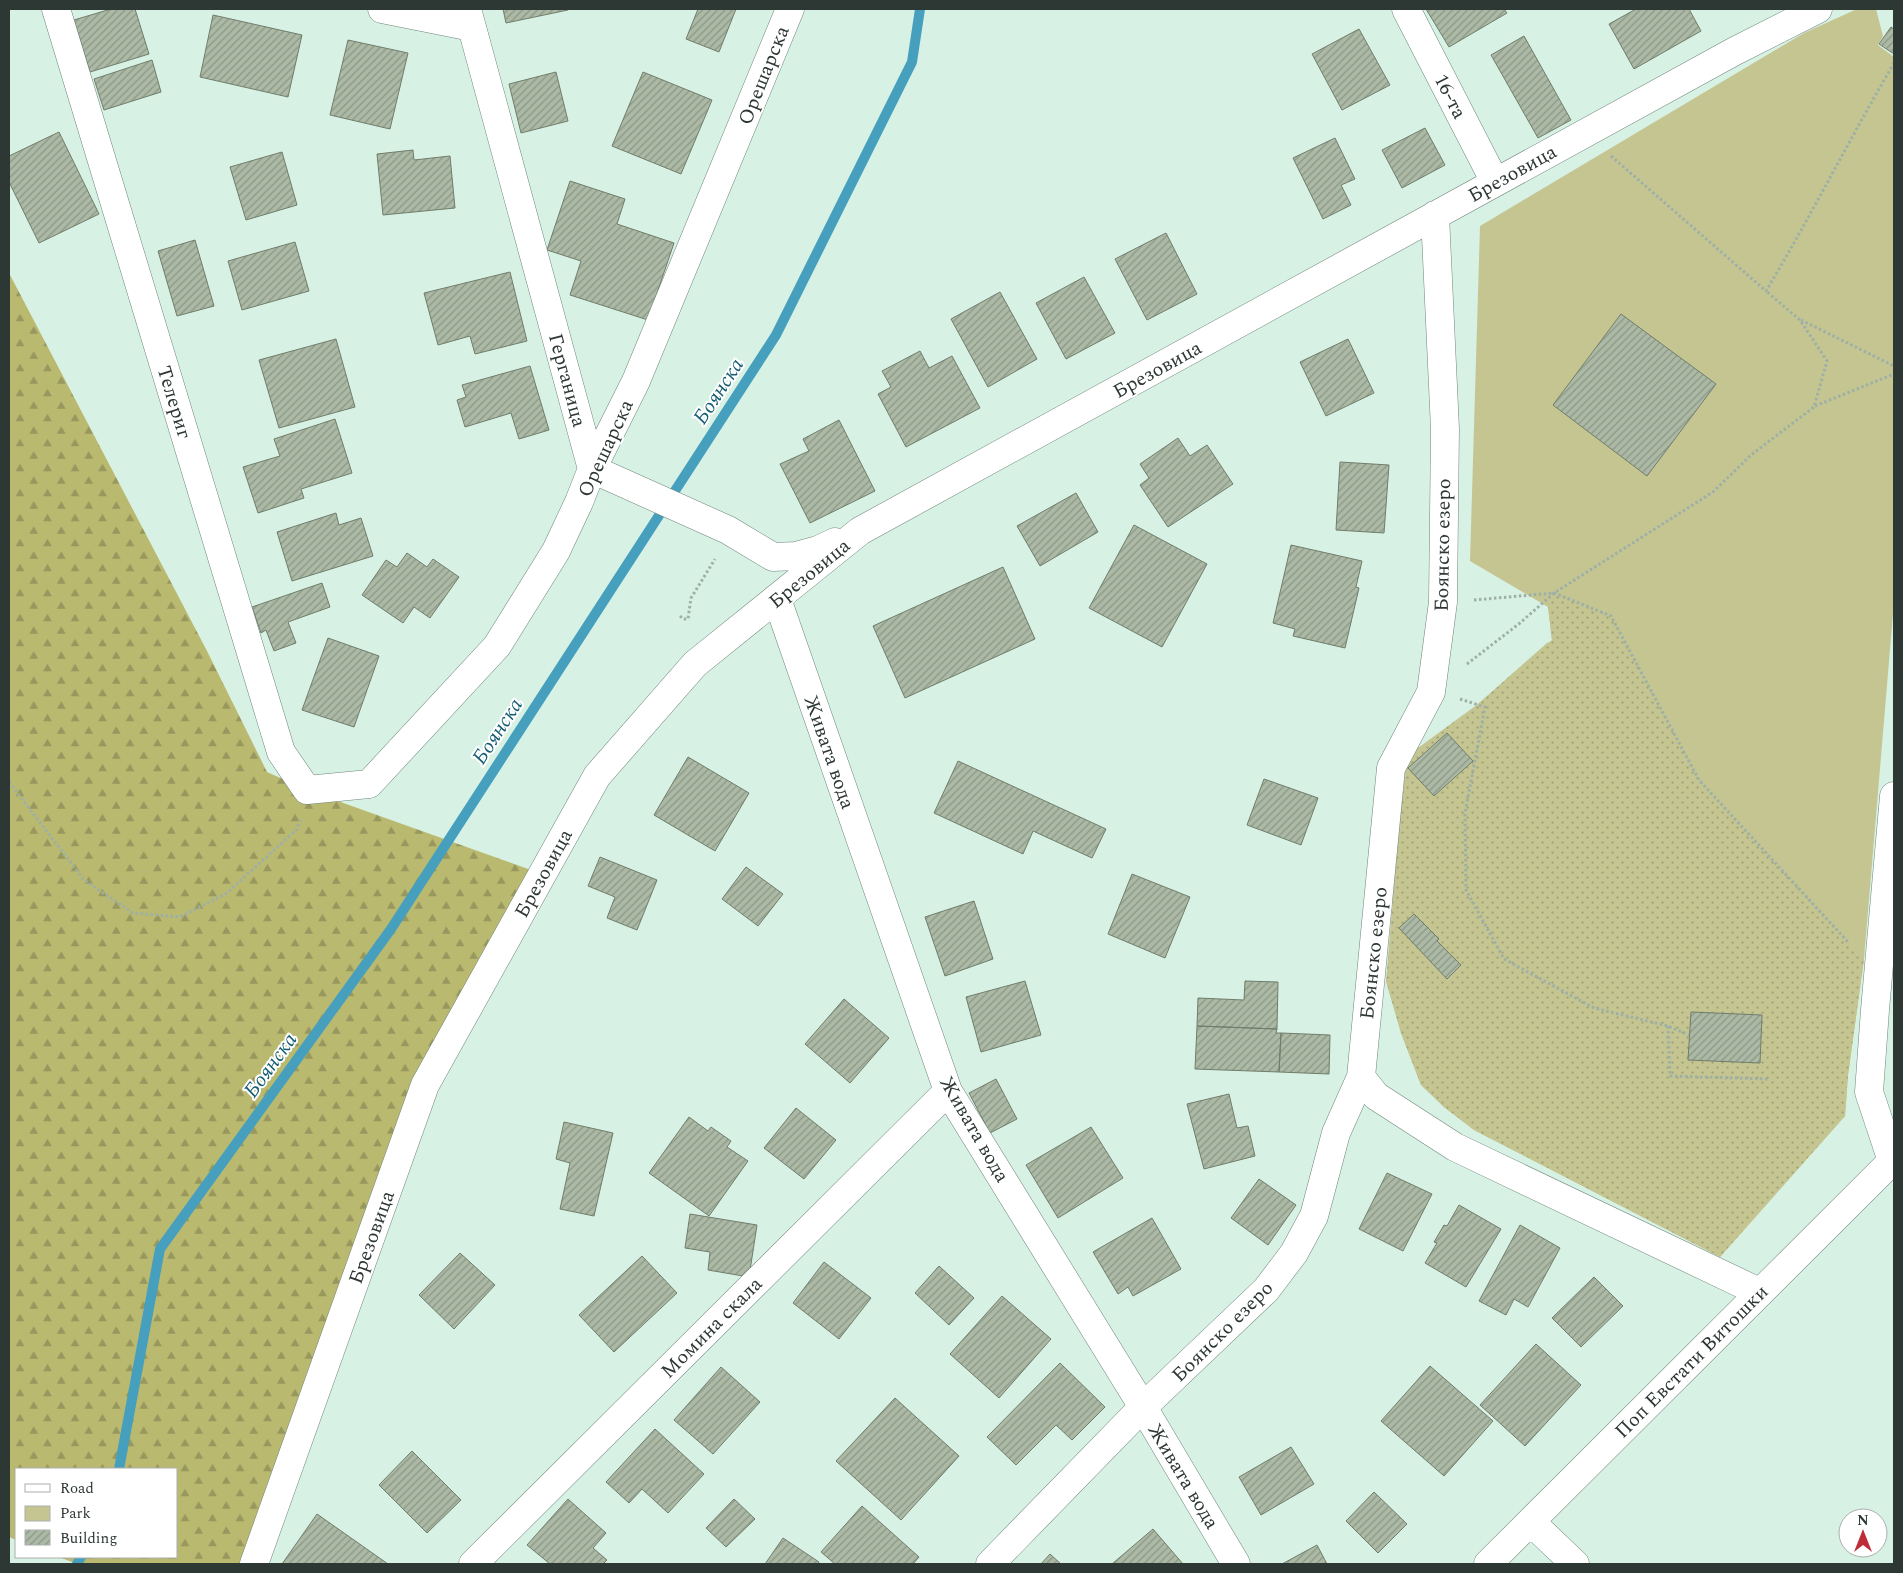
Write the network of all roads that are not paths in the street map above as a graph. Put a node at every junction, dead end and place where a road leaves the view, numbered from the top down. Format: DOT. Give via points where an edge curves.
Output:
graph roads {
  1 [pos="56,9"];
  2 [pos="382,9"];
  3 [pos="790,9"];
  4 [pos="1406,9"];
  5 [pos="1818,9"];
  6 [pos="469,18"];
  7 [pos="1495,182"];
  8 [pos="1435,216"];
  9 [pos="592,469"];
  10 [pos="860,531"];
  11 [pos="777,599"];
  12 [pos="307,790"];
  13 [pos="1894,796"];
  14 [pos="1361,1078"];
  15 [pos="948,1091"];
  16 [pos="1893,1160"];
  17 [pos="1759,1292"];
  18 [pos="1143,1407"];
  19 [pos="1531,1522"];
  20 [pos="254,1564"];
  21 [pos="474,1564"];
  22 [pos="990,1564"];
  23 [pos="1236,1564"];
  24 [pos="1488,1564"];
  25 [pos="1575,1564"];
  1 -- 12 [label="street, Телериг" via="281,752"];
  2 -- 6 [label="street"];
  3 -- 9 [label="street, Орешарска" via="636,382"];
  4 -- 7 [label="street, 16-та"];
  5 -- 7 [label="street, Брезовица" via="1726,55"];
  6 -- 9 [label="street, Герганица"];
  7 -- 8 [label="street, Брезовица"];
  8 -- 10 [label="street, Брезовица"];
  8 -- 14 [label="street, Боянско езеро" via="1445,429 1443,602 1431,692 1391,768"];
  9 -- 10 [label="street" via="729,532 773,557 796,556 818,550"];
  9 -- 12 [label="street, Орешарска" via="556,551 497,646 369,784"];
  10 -- 11 [label="street, Брезовица"];
  11 -- 15 [label="street, Живата вода"];
  11 -- 20 [label="street, Брезовица" via="695,664 597,776 425,1086"];
  13 -- 16 [label="street" via="1869,1092"];
  14 -- 17 [label="street" via="1376,1096 1455,1146"];
  14 -- 18 [label="street, Боянско езеро" via="1336,1133 1314,1216 1294,1253 1266,1290"];
  15 -- 18 [label="street, Живата вода"];
  15 -- 21 [label="street, Момина скала"];
  16 -- 17 [label="street, Поп Евстати Витошки"];
  17 -- 19 [label="street, Поп Евстати Витошки"];
  18 -- 22 [label="street, Боянско езеро"];
  18 -- 23 [label="street, Живата вода"];
  19 -- 24 [label="street, Поп Евстати Витошки"];
  19 -- 25 [label="street"];
}
